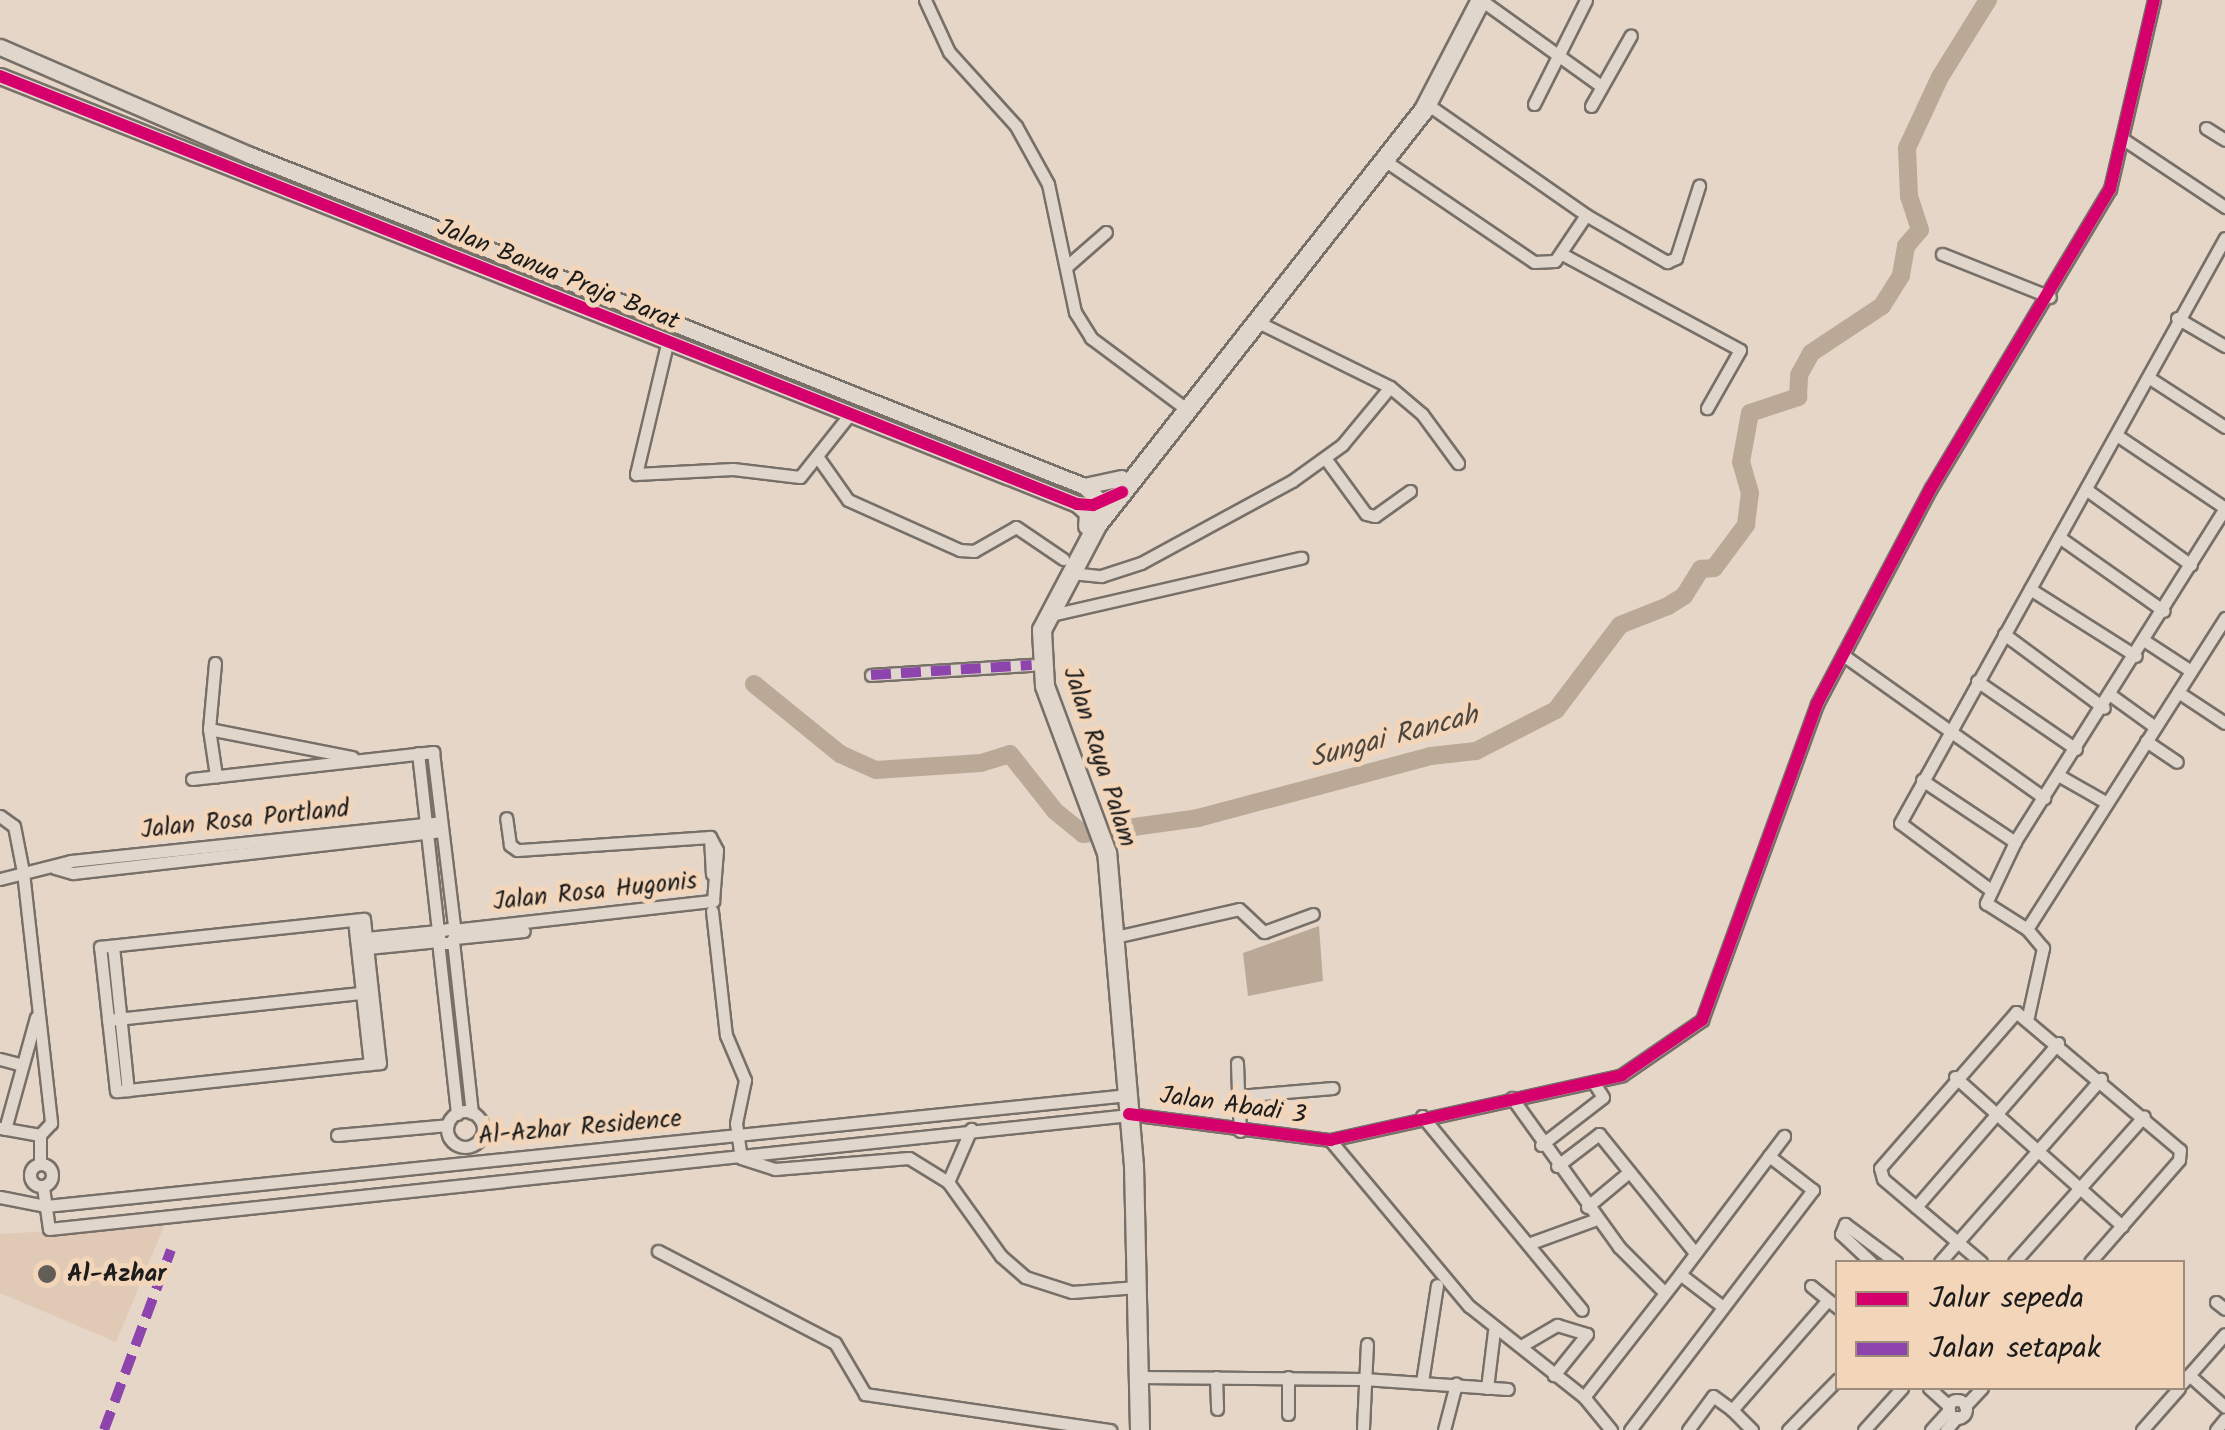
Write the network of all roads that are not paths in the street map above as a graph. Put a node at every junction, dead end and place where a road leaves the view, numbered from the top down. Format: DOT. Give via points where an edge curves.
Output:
graph roads {
  1 [pos="925,0"];
  2 [pos="1466,0"];
  3 [pos="1481,0"];
  4 [pos="1586,0"];
  5 [pos="2154,0"];
  6 [pos="1631,35"];
  7 [pos="0,47"];
  8 [pos="1556,55"];
  9 [pos="0,76"];
  10 [pos="1601,86"];
  11 [pos="1427,104"];
  12 [pos="1534,104"];
  13 [pos="1591,106"];
  14 [pos="2206,128"];
  15 [pos="2123,138"];
  16 [pos="2225,140"];
  17 [pos="1384,160"];
  18 [pos="1699,186"];
  19 [pos="1342,206"];
  20 [pos="2225,207"];
  21 [pos="1586,215"];
  22 [pos="1106,232"];
  23 [pos="2225,238"];
  24 [pos="1562,254"];
  25 [pos="1942,254"];
  26 [pos="1066,267"];
  27 [pos="2050,298"];
  28 [pos="2177,318"];
  29 [pos="1258,322"];
  30 [pos="666,344"];
  31 [pos="2225,346"];
  32 [pos="2151,378"];
  33 [pos="1390,386"];
  34 [pos="1181,405"];
  35 [pos="1707,408"];
  36 [pos="850,414"];
  37 [pos="2225,427"];
  38 [pos="2118,436"];
  39 [pos="1326,458"];
  40 [pos="819,459"];
  41 [pos="1458,462"];
  42 [pos="1122,485"];
  43 [pos="1084,486"];
  44 [pos="2087,490"];
  45 [pos="1410,491"];
  46 [pos="1102,503"];
  47 [pos="1077,504"];
  48 [pos="2225,508"];
  49 [pos="2222,523"];
  50 [pos="1092,525"];
  51 [pos="2060,538"];
  52 [pos="1301,558"];
  53 [pos="2191,565"];
  54 [pos="1065,566"];
  55 [pos="2030,589"];
  56 [pos="2164,610"];
  57 [pos="1045,616"];
  58 [pos="2225,618"];
  59 [pos="2004,634"];
  60 [pos="2146,641"];
  61 [pos="1844,656"];
  62 [pos="2136,656"];
  63 [pos="215,662"];
  64 [pos="1032,665"];
  65 [pos="2192,670"];
  66 [pos="870,675"];
  67 [pos="1976,681"];
  68 [pos="2178,692"];
  69 [pos="2112,696"];
  70 [pos="2104,708"];
  71 [pos="2225,723"];
  72 [pos="2155,727"];
  73 [pos="209,729"];
  74 [pos="1948,730"];
  75 [pos="2146,741"];
  76 [pos="2076,750"];
  77 [pos="418,754"];
  78 [pos="366,759"];
  79 [pos="2177,762"];
  80 [pos="2058,775"];
  81 [pos="216,776"];
  82 [pos="192,779"];
  83 [pos="1922,780"];
  84 [pos="2044,798"];
  85 [pos="2107,803"];
  86 [pos="506,818"];
  87 [pos="4,820"];
  88 [pos="1094,825"];
  89 [pos="441,827"];
  90 [pos="427,828"];
  91 [pos="2015,842"];
  92 [pos="23,872"];
  93 [pos="0,879"];
  94 [pos="1988,888"];
  95 [pos="712,911"];
  96 [pos="1314,914"];
  97 [pos="2027,929"];
  98 [pos="524,931"];
  99 [pos="454,934"];
  100 [pos="438,936"];
  101 [pos="1115,938"];
  102 [pos="362,944"];
  103 [pos="367,993"];
  104 [pos="39,1008"];
  105 [pos="2028,1016"];
  106 [pos="114,1020"];
  107 [pos="1118,1024"];
  108 [pos="2058,1043"];
  109 [pos="0,1059"];
  110 [pos="1237,1063"];
  111 [pos="20,1064"];
  112 [pos="1954,1078"];
  113 [pos="2101,1079"];
  114 [pos="1594,1082"];
  115 [pos="469,1083"];
  116 [pos="454,1084"];
  117 [pos="1333,1088"];
  118 [pos="1118,1096"];
  119 [pos="1238,1096"];
  120 [pos="1507,1099"];
  121 [pos="472,1113"];
  122 [pos="456,1114"];
  123 [pos="1997,1114"];
  124 [pos="1125,1115"];
  125 [pos="1422,1116"];
  126 [pos="2144,1116"];
  127 [pos="448,1125"];
  128 [pos="3,1128"];
  129 [pos="971,1130"];
  130 [pos="1240,1131"];
  131 [pos="40,1135"];
  132 [pos="337,1136"];
  133 [pos="736,1136"];
  134 [pos="1784,1136"];
  135 [pos="481,1138"];
  136 [pos="720,1138"];
  137 [pos="1330,1140"];
  138 [pos="1537,1140"];
  139 [pos="453,1142"];
  140 [pos="2038,1151"];
  141 [pos="1769,1156"];
  142 [pos="740,1157"];
  143 [pos="722,1158"];
  144 [pos="484,1159"];
  145 [pos="456,1163"];
  146 [pos="1557,1166"];
  147 [pos="1629,1172"];
  148 [pos="487,1182"];
  149 [pos="948,1182"];
  150 [pos="459,1185"];
  151 [pos="2078,1187"];
  152 [pos="0,1197"];
  153 [pos="46,1206"];
  154 [pos="1587,1206"];
  155 [pos="1916,1207"];
  156 [pos="1597,1219"];
  157 [pos="2122,1226"];
  158 [pos="1870,1240"];
  159 [pos="1957,1242"];
  160 [pos="1528,1244"];
  161 [pos="658,1251"];
  162 [pos="1860,1253"];
  163 [pos="1696,1254"];
  164 [pos="1869,1260"];
  165 [pos="1894,1260"];
  166 [pos="1942,1260"];
  167 [pos="1979,1260"];
  168 [pos="2016,1260"];
  169 [pos="2092,1260"];
  170 [pos="1680,1274"];
  171 [pos="1438,1285"];
  172 [pos="1811,1286"];
  173 [pos="1133,1287"];
  174 [pos="1664,1292"];
  175 [pos="1833,1304"];
  176 [pos="1723,1307"];
  177 [pos="1582,1310"];
  178 [pos="1494,1332"];
  179 [pos="2225,1334"];
  180 [pos="1367,1344"];
  181 [pos="1521,1346"];
  182 [pos="1554,1375"];
  183 [pos="1140,1377"];
  184 [pos="1216,1377"];
  185 [pos="1288,1377"];
  186 [pos="1364,1379"];
  187 [pos="2185,1381"];
  188 [pos="1422,1382"];
  189 [pos="1835,1382"];
  190 [pos="2185,1383"];
  191 [pos="1456,1384"];
  192 [pos="1487,1388"];
  193 [pos="1508,1389"];
  194 [pos="1900,1390"];
  195 [pos="1931,1390"];
  196 [pos="1980,1390"];
  197 [pos="2177,1390"];
  198 [pos="1584,1398"];
  199 [pos="2225,1407"];
  200 [pos="1217,1409"];
  201 [pos="1732,1410"];
  202 [pos="1952,1411"];
  203 [pos="1288,1414"];
  204 [pos="2225,1419"];
  205 [pos="1363,1428"];
  206 [pos="1110,1430"];
  207 [pos="1131,1430"];
  208 [pos="1140,1430"];
  209 [pos="1444,1430"];
  210 [pos="1611,1430"];
  211 [pos="1630,1430"];
  212 [pos="1688,1430"];
  213 [pos="1752,1430"];
  214 [pos="1788,1430"];
  215 [pos="1864,1430"];
  216 [pos="1931,1430"];
  217 [pos="1946,1430"];
  218 [pos="2142,1430"];
  219 [pos="2216,1430"];
  1 -- 26 [label="street" via="949,52 1016,126 1048,184"];
  2 -- 19 [label="main road, Jalan Raya Palam" via="1416,100"];
  3 -- 8 [label="street"];
  3 -- 11 [label="main road, Jalan Raya Palam"];
  4 -- 8 [label="street"];
  5 -- 15 [label="street"];
  6 -- 10 [label="street"];
  7 -- 43 [label="street, Jalan Banua Praja Barat" via="250,155"];
  8 -- 10 [label="street"];
  8 -- 12 [label="street"];
  9 -- 30 [label="street, Jalan Banua Praja Barat"];
  10 -- 13 [label="street"];
  11 -- 17 [label="main road, Jalan Raya Palam"];
  11 -- 21 [label="street"];
  14 -- 16 [label="street"];
  15 -- 20 [label="street"];
  15 -- 27 [label="street" via="2100,211"];
  17 -- 19 [label="main road, Jalan Raya Palam"];
  17 -- 24 [label="street" via="1525,258 1544,264"];
  18 -- 21 [label="street" via="1672,261"];
  19 -- 29 [label="main road, Jalan Raya Palam"];
  19 -- 34 [label="main road, Jalan Raya Palam"];
  21 -- 24 [label="street"];
  22 -- 26 [label="street"];
  23 -- 28 [label="street"];
  24 -- 35 [label="street" via="1740,350"];
  25 -- 27 [label="street"];
  26 -- 34 [label="street" via="1075,312 1091,338"];
  27 -- 61 [label="street" via="1932,488"];
  28 -- 31 [label="street"];
  28 -- 32 [label="street"];
  29 -- 33 [label="street"];
  29 -- 42 [label="main road, Jalan Raya Palam"];
  30 -- 36 [label="street, Jalan Banua Praja Barat"];
  30 -- 40 [label="street" via="636,474 733,469 800,477"];
  32 -- 37 [label="street"];
  32 -- 38 [label="street"];
  33 -- 39 [label="street" via="1361,427"];
  33 -- 41 [label="street" via="1422,414"];
  34 -- 42 [label="main road, Jalan Raya Palam"];
  36 -- 40 [label="street"];
  36 -- 47 [label="street, Jalan Banua Praja Barat"];
  38 -- 44 [label="street"];
  38 -- 48 [label="street"];
  39 -- 45 [label="street" via="1366,514 1375,516"];
  39 -- 54 [label="street" via="1141,562 1102,576"];
  40 -- 54 [label="street" via="848,500 960,550 974,551 1016,527"];
  42 -- 43 [label="street"];
  42 -- 46 [label="main road, Jalan Raya Palam"];
  42 -- 50 [label="main road, Jalan Raya Palam"];
  43 -- 46 [label="street, Jalan Banua Praja Barat"];
  44 -- 51 [label="street"];
  44 -- 53 [label="street"];
  46 -- 47 [label="street, Jalan Banua Praja Barat"];
  46 -- 50 [label="main road, Jalan Raya Palam"];
  47 -- 50 [label="street"];
  48 -- 49 [label="street"];
  49 -- 53 [label="street"];
  50 -- 54 [label="main road, Jalan Raya Palam"];
  51 -- 55 [label="street"];
  51 -- 56 [label="street"];
  52 -- 57 [label="street"];
  53 -- 56 [label="street"];
  54 -- 57 [label="main road, Jalan Raya Palam"];
  54 -- 64 [label="main road, Jalan Raya Palam" via="1037,612"];
  55 -- 59 [label="street"];
  55 -- 62 [label="street"];
  56 -- 60 [label="street"];
  57 -- 88 [label="main road, Jalan Raya Palam" via="1045,686"];
  58 -- 65 [label="street"];
  59 -- 67 [label="street"];
  59 -- 70 [label="street"];
  60 -- 62 [label="street"];
  60 -- 65 [label="street"];
  61 -- 74 [label="street"];
  61 -- 114 [label="street" via="1818,704 1702,1020 1622,1076"];
  62 -- 69 [label="street"];
  63 -- 73 [label="street"];
  64 -- 66 [label="street"];
  64 -- 88 [label="main road, Jalan Raya Palam" via="1042,710"];
  65 -- 68 [label="street"];
  67 -- 74 [label="street"];
  67 -- 76 [label="street"];
  68 -- 71 [label="street"];
  68 -- 72 [label="street"];
  69 -- 70 [label="street"];
  69 -- 72 [label="street"];
  70 -- 76 [label="street"];
  72 -- 75 [label="street"];
  73 -- 78 [label="street"];
  73 -- 81 [label="street"];
  74 -- 83 [label="street"];
  74 -- 84 [label="street"];
  75 -- 79 [label="street"];
  75 -- 85 [label="street"];
  76 -- 80 [label="street"];
  77 -- 78 [label="street"];
  77 -- 89 [label="street" via="433,752"];
  77 -- 90 [label="street"];
  78 -- 81 [label="street"];
  80 -- 84 [label="street"];
  80 -- 85 [label="street"];
  81 -- 82 [label="street"];
  83 -- 91 [label="street"];
  83 -- 94 [label="street" via="1900,828"];
  84 -- 91 [label="street"];
  85 -- 97 [label="street"];
  86 -- 99 [label="street, Jalan Rosa Hugonis" via="510,845 518,850 710,837 717,850 708,904"];
  87 -- 92 [label="street"];
  88 -- 101 [label="main road, Jalan Raya Palam"];
  88 -- 107 [label="main road, Jalan Raya Palam"];
  89 -- 90 [label="street, Jalan Rosa Portland"];
  89 -- 99 [label="street"];
  90 -- 92 [label="street, Jalan Rosa Portland" via="71,861"];
  90 -- 100 [label="street"];
  91 -- 94 [label="street"];
  92 -- 93 [label="street, Jalan Rosa Portland"];
  92 -- 104 [label="street"];
  94 -- 97 [label="street" via="1986,903"];
  95 -- 133 [label="street" via="726,1035 745,1080"];
  96 -- 101 [label="street" via="1264,932 1239,909"];
  97 -- 105 [label="street" via="2042,948"];
  98 -- 99 [label="street, Jalan Rosa Hugonis"];
  99 -- 100 [label="street"];
  99 -- 115 [label="street"];
  100 -- 102 [label="street"];
  100 -- 116 [label="street"];
  101 -- 107 [label="main road, Jalan Raya Palam"];
  102 -- 103 [label="street"];
  102 -- 106 [label="street" via="364,919 100,947"];
  103 -- 106 [label="street"];
  103 -- 106 [label="street" via="380,1063 128,1090"];
  104 -- 111 [label="street"];
  104 -- 131 [label="street" via="50,1123"];
  105 -- 108 [label="street"];
  105 -- 112 [label="street" via="2012,1013"];
  107 -- 118 [label="main road, Jalan Raya Palam"];
  107 -- 124 [label="main road, Jalan Raya Palam"];
  108 -- 113 [label="street"];
  108 -- 123 [label="street"];
  109 -- 111 [label="street"];
  110 -- 119 [label="street"];
  111 -- 128 [label="street"];
  112 -- 123 [label="street"];
  112 -- 155 [label="street" via="1880,1168 1883,1179"];
  113 -- 126 [label="street"];
  113 -- 140 [label="street"];
  114 -- 120 [label="street"];
  114 -- 138 [label="street" via="1603,1097"];
  115 -- 116 [label="street"];
  115 -- 121 [label="street"];
  116 -- 122 [label="street"];
  117 -- 119 [label="street"];
  118 -- 124 [label="main road, Jalan Raya Palam"];
  118 -- 133 [label="street, Al-Azhar Residence"];
  119 -- 130 [label="street"];
  120 -- 125 [label="street"];
  120 -- 138 [label="street"];
  121 -- 122 [label="street"];
  121 -- 135 [label="street" via="482,1121"];
  122 -- 127 [label="street"];
  123 -- 140 [label="street"];
  123 -- 155 [label="street"];
  124 -- 129 [label="street, Al-Azhar Residence"];
  124 -- 130 [label="street, Jalan Abadi 3"];
  124 -- 173 [label="main road, Jalan Raya Palam"];
  125 -- 137 [label="street"];
  125 -- 160 [label="street"];
  126 -- 151 [label="street"];
  126 -- 157 [label="street" via="2180,1155"];
  127 -- 132 [label="street"];
  127 -- 139 [label="street"];
  128 -- 131 [label="street"];
  129 -- 142 [label="street, Al-Azhar Residence"];
  129 -- 149 [label="street"];
  130 -- 137 [label="street, Jalan Abadi 3"];
  131 -- 153 [label="street" via="40,1164 52,1174 43,1187"];
  133 -- 136 [label="street, Al-Azhar Residence"];
  133 -- 142 [label="street"];
  134 -- 141 [label="street"];
  135 -- 139 [label="street" via="468,1147"];
  135 -- 144 [label="street"];
  136 -- 143 [label="street"];
  136 -- 144 [label="street, Al-Azhar Residence"];
  137 -- 181 [label="street" via="1431,1266"];
  138 -- 146 [label="street"];
  139 -- 145 [label="street"];
  140 -- 151 [label="street"];
  140 -- 159 [label="street"];
  141 -- 163 [label="street"];
  141 -- 176 [label="street" via="1814,1188"];
  142 -- 143 [label="street, Al-Azhar Residence"];
  142 -- 149 [label="street" via="774,1169 909,1158"];
  143 -- 148 [label="street, Al-Azhar Residence"];
  144 -- 145 [label="street, Al-Azhar Residence"];
  144 -- 148 [label="street"];
  145 -- 150 [label="street"];
  145 -- 153 [label="street, Al-Azhar Residence"];
  146 -- 147 [label="street" via="1599,1134"];
  146 -- 154 [label="street"];
  147 -- 154 [label="street"];
  147 -- 163 [label="street"];
  148 -- 150 [label="street, Al-Azhar Residence"];
  149 -- 173 [label="street" via="1001,1256 1026,1277 1072,1292"];
  150 -- 153 [label="street, Al-Azhar Residence" via="49,1229"];
  151 -- 157 [label="street"];
  151 -- 168 [label="street"];
  152 -- 153 [label="street, Al-Azhar Residence"];
  154 -- 156 [label="street"];
  155 -- 159 [label="street"];
  156 -- 160 [label="street"];
  156 -- 174 [label="street"];
  157 -- 169 [label="street"];
  158 -- 162 [label="street"];
  158 -- 162 [label="street" via="1845,1224 1841,1234"];
  158 -- 165 [label="street"];
  159 -- 166 [label="street"];
  159 -- 167 [label="street"];
  160 -- 177 [label="street"];
  161 -- 206 [label="street" via="835,1343 865,1394"];
  162 -- 164 [label="street"];
  163 -- 170 [label="street"];
  170 -- 174 [label="street"];
  170 -- 176 [label="street"];
  171 -- 188 [label="street"];
  172 -- 175 [label="street"];
  173 -- 183 [label="main road, Jalan Raya Palam"];
  173 -- 207 [label="main road, Jalan Raya Palam"];
  174 -- 198 [label="street"];
  175 -- 201 [label="street"];
  176 -- 211 [label="street"];
  178 -- 192 [label="street"];
  179 -- 187 [label="street"];
  180 -- 186 [label="street"];
  181 -- 182 [label="street"];
  181 -- 182 [label="street" via="1557,1326 1587,1334"];
  182 -- 198 [label="street"];
  183 -- 184 [label="street"];
  183 -- 208 [label="main road, Jalan Raya Palam"];
  184 -- 185 [label="street"];
  184 -- 200 [label="street"];
  185 -- 186 [label="street"];
  185 -- 203 [label="street"];
  186 -- 188 [label="street"];
  186 -- 205 [label="street"];
  188 -- 191 [label="street"];
  189 -- 214 [label="street"];
  190 -- 199 [label="street"];
  191 -- 192 [label="street"];
  191 -- 209 [label="street"];
  192 -- 193 [label="street"];
  194 -- 215 [label="street"];
  195 -- 202 [label="street"];
  196 -- 202 [label="street" via="1966,1406 1958,1400"];
  197 -- 218 [label="street"];
  198 -- 210 [label="street"];
  201 -- 212 [label="street" via="1713,1396"];
  201 -- 213 [label="street"];
  202 -- 216 [label="street"];
  202 -- 217 [label="street"];
  204 -- 219 [label="street"];
}
